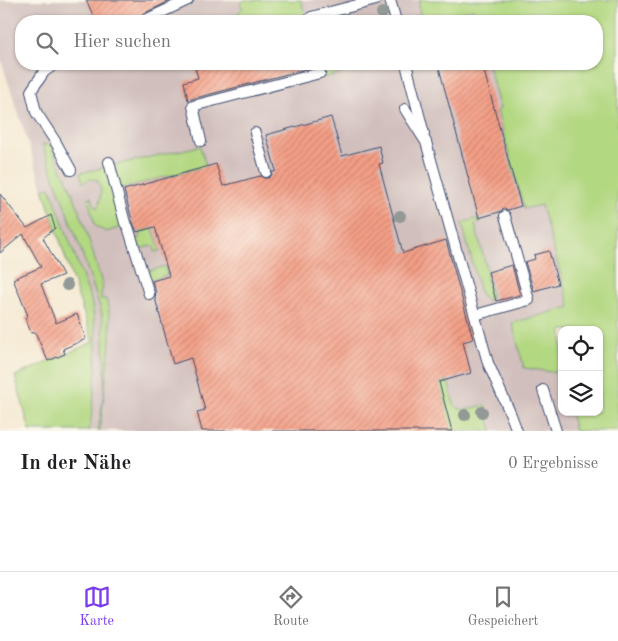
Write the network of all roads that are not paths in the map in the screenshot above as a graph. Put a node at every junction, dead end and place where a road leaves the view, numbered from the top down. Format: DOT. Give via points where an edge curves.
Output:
graph roads {
  1 [pos="188,0"];
  2 [pos="376,0"];
  3 [pos="390,0"];
  4 [pos="156,15"];
  5 [pos="319,15"];
  6 [pos="394,15"];
  7 [pos="47,70"];
  8 [pos="408,70"];
  9 [pos="320,73"];
  10 [pos="405,109"];
  11 [pos="255,132"];
  12 [pos="201,141"];
  13 [pos="426,142"];
  14 [pos="109,162"];
  15 [pos="71,170"];
  16 [pos="266,172"];
  17 [pos="505,216"];
  18 [pos="149,294"];
  19 [pos="475,315"];
  20 [pos="543,390"];
  21 [pos="517,431"];
  22 [pos="556,431"];
  1 -- 4 [label="lane"];
  2 -- 5 [label="lane"];
  3 -- 6 [label="lane"];
  7 -- 15 [label="lane" via="31,91 36,112"];
  8 -- 13 [label="lane"];
  9 -- 12 [label="lane" via="193,106"];
  10 -- 13 [label="lane"];
  11 -- 16 [label="lane"];
  13 -- 19 [label="lane"];
  14 -- 18 [label="lane"];
  17 -- 19 [label="lane" via="529,300"];
  19 -- 21 [label="lane" via="488,363"];
  20 -- 22 [label="lane"];
}
